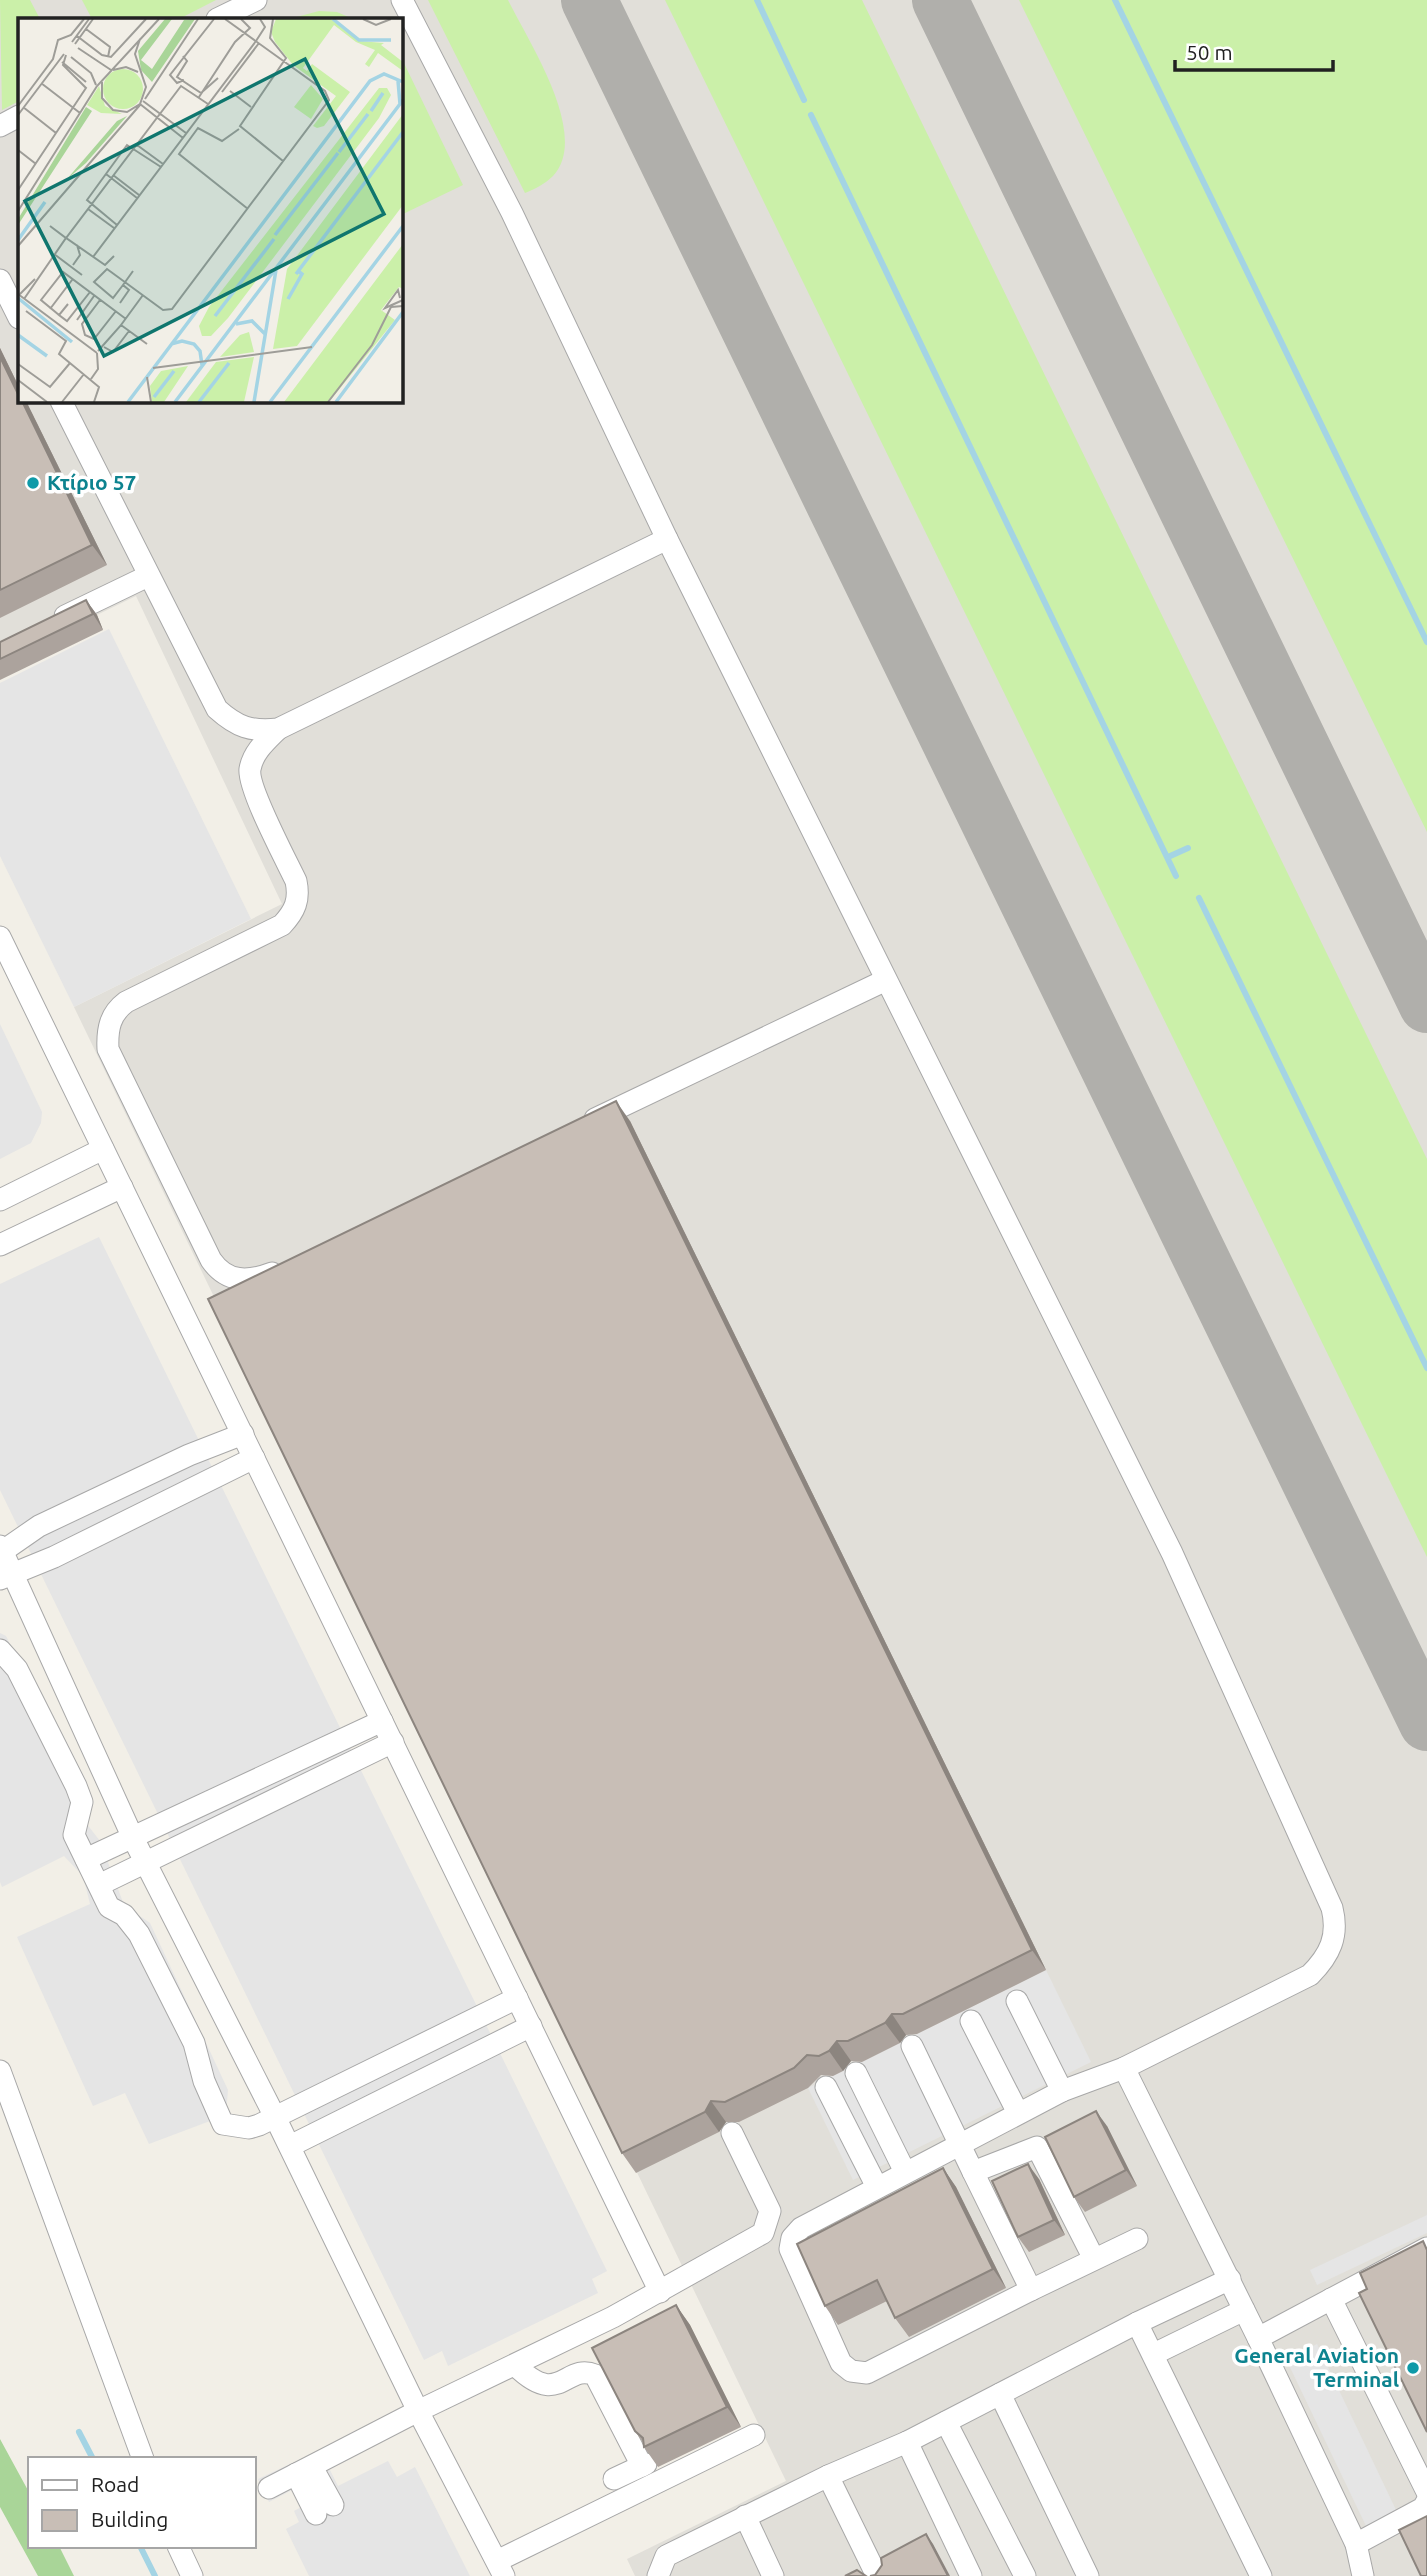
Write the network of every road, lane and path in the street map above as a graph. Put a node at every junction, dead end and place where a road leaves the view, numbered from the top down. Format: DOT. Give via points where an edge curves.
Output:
graph roads {
  1 [pos="256,0"];
  2 [pos="402,0"];
  3 [pos="219,18"];
  4 [pos="18,117"];
  5 [pos="0,126"];
  6 [pos="0,280"];
  7 [pos="18,316"];
  8 [pos="61,402"];
  9 [pos="667,539"];
  10 [pos="148,576"];
  11 [pos="49,624"];
  12 [pos="278,729"];
  13 [pos="0,937"];
  14 [pos="886,980"];
  15 [pos="573,1129"];
  16 [pos="103,1149"];
  17 [pos="122,1187"];
  18 [pos="0,1200"];
  19 [pos="0,1245"];
  20 [pos="285,1266"];
  21 [pos="243,1434"];
  22 [pos="254,1458"];
  23 [pos="1,1549"];
  24 [pos="7,1576"];
  25 [pos="0,1650"];
  26 [pos="382,1721"];
  27 [pos="393,1742"];
  28 [pos="133,1838"];
  29 [pos="86,1859"];
  30 [pos="147,1863"];
  31 [pos="99,1885"];
  32 [pos="517,1998"];
  33 [pos="1017,2001"];
  34 [pos="971,2021"];
  35 [pos="531,2026"];
  36 [pos="912,2046"];
  37 [pos="1124,2068"];
  38 [pos="0,2071"];
  39 [pos="856,2073"];
  40 [pos="826,2087"];
  41 [pos="1062,2091"];
  42 [pos="1018,2113"];
  43 [pos="275,2117"];
  44 [pos="732,2133"];
  45 [pos="1059,2136"];
  46 [pos="961,2144"];
  47 [pos="290,2146"];
  48 [pos="1037,2147"];
  49 [pos="905,2172"];
  50 [pos="973,2172"];
  51 [pos="877,2187"];
  52 [pos="1137,2239"];
  53 [pos="1427,2248"];
  54 [pos="1094,2259"];
  55 [pos="1230,2279"];
  56 [pos="1031,2290"];
  57 [pos="660,2292"];
  58 [pos="1331,2299"];
  59 [pos="1244,2310"];
  60 [pos="1138,2323"];
  61 [pos="1258,2338"];
  62 [pos="1154,2354"];
  63 [pos="514,2365"];
  64 [pos="1000,2394"];
  65 [pos="418,2411"];
  66 [pos="946,2422"];
  67 [pos="754,2434"];
  68 [pos="907,2442"];
  69 [pos="142,2457"];
  70 [pos="304,2471"];
  71 [pos="828,2476"];
  72 [pos="614,2479"];
  73 [pos="270,2488"];
  74 [pos="1427,2491"];
  75 [pos="1427,2501"];
  76 [pos="325,2509"];
  77 [pos="745,2516"];
  78 [pos="1356,2544"];
  79 [pos="179,2548"];
  80 [pos="500,2569"];
  81 [pos="876,2574"];
  82 [pos="192,2576"];
  83 [pos="658,2576"];
  84 [pos="773,2576"];
  85 [pos="971,2576"];
  86 [pos="1026,2576"];
  87 [pos="1088,2576"];
  88 [pos="1261,2576"];
  89 [pos="1363,2576"];
  1 -- 3 [label="street"];
  2 -- 9 [label="street" via="512,213"];
  4 -- 5 [label="street"];
  6 -- 7 [label="street"];
  8 -- 10 [label="street"];
  9 -- 12 [label="street"];
  9 -- 14 [label="street"];
  10 -- 11 [label="street"];
  10 -- 12 [label="street" via="217,709 246,729"];
  12 -- 20 [label="street" via="259,749 250,779 296,881 298,893 291,915 282,925 127,1002 117,1009 107,1036 108,1049 218,1270 246,1280"];
  13 -- 16 [label="street"];
  14 -- 15 [label="street"];
  14 -- 37 [label="street" via="1172,1553 1337,1927 1324,1962 1310,1975"];
  16 -- 17 [label="street"];
  16 -- 18 [label="street"];
  17 -- 19 [label="street"];
  17 -- 21 [label="street"];
  21 -- 22 [label="street"];
  21 -- 23 [label="street" via="39,1526"];
  22 -- 24 [label="street"];
  22 -- 26 [label="street"];
  23 -- 24 [label="street"];
  24 -- 28 [label="street"];
  25 -- 29 [label="street" via="17,1669 76,1786 82,1802 74,1835"];
  26 -- 27 [label="street"];
  26 -- 28 [label="street"];
  27 -- 30 [label="street"];
  27 -- 32 [label="street"];
  28 -- 29 [label="street"];
  28 -- 30 [label="street"];
  29 -- 31 [label="street"];
  30 -- 31 [label="street"];
  30 -- 43 [label="street"];
  31 -- 43 [label="street" via="109,1907 132,1922 194,2043 222,2124 249,2128"];
  32 -- 35 [label="street"];
  32 -- 43 [label="street"];
  33 -- 41 [label="street"];
  34 -- 42 [label="street"];
  35 -- 47 [label="street"];
  35 -- 57 [label="street"];
  36 -- 46 [label="street"];
  37 -- 41 [label="street"];
  37 -- 55 [label="street"];
  38 -- 69 [label="street"];
  39 -- 49 [label="street"];
  40 -- 51 [label="street"];
  41 -- 42 [label="street"];
  42 -- 46 [label="street"];
  43 -- 47 [label="street"];
  44 -- 57 [label="street" via="770,2211 769,2222 763,2233"];
  45 -- 48 [label="street"];
  46 -- 49 [label="street"];
  46 -- 50 [label="street"];
  47 -- 65 [label="street"];
  48 -- 50 [label="street"];
  48 -- 54 [label="street"];
  49 -- 51 [label="street"];
  50 -- 56 [label="street"];
  51 -- 56 [label="street" via="801,2228 790,2249 841,2363 851,2371 867,2373"];
  52 -- 54 [label="street"];
  53 -- 58 [label="street"];
  54 -- 56 [label="street"];
  55 -- 59 [label="street"];
  55 -- 60 [label="street"];
  57 -- 63 [label="street"];
  58 -- 61 [label="street"];
  58 -- 74 [label="street"];
  59 -- 61 [label="street"];
  59 -- 62 [label="street"];
  60 -- 62 [label="street"];
  60 -- 64 [label="street"];
  61 -- 78 [label="street"];
  62 -- 88 [label="street"];
  63 -- 65 [label="street"];
  63 -- 72 [label="street" via="545,2386 556,2386 586,2372 595,2375 644,2465"];
  64 -- 66 [label="street"];
  64 -- 87 [label="street"];
  65 -- 70 [label="street"];
  65 -- 80 [label="street"];
  66 -- 68 [label="street"];
  66 -- 86 [label="street"];
  67 -- 80 [label="street"];
  68 -- 71 [label="street"];
  68 -- 85 [label="street"];
  70 -- 73 [label="street"];
  70 -- 76 [label="street"];
  71 -- 77 [label="street"];
  71 -- 81 [label="street"];
  75 -- 78 [label="street" via="1423,2508"];
  77 -- 83 [label="street" via="666,2556"];
  77 -- 84 [label="street"];
  78 -- 89 [label="street"];
  79 -- 82 [label="street"];
}
